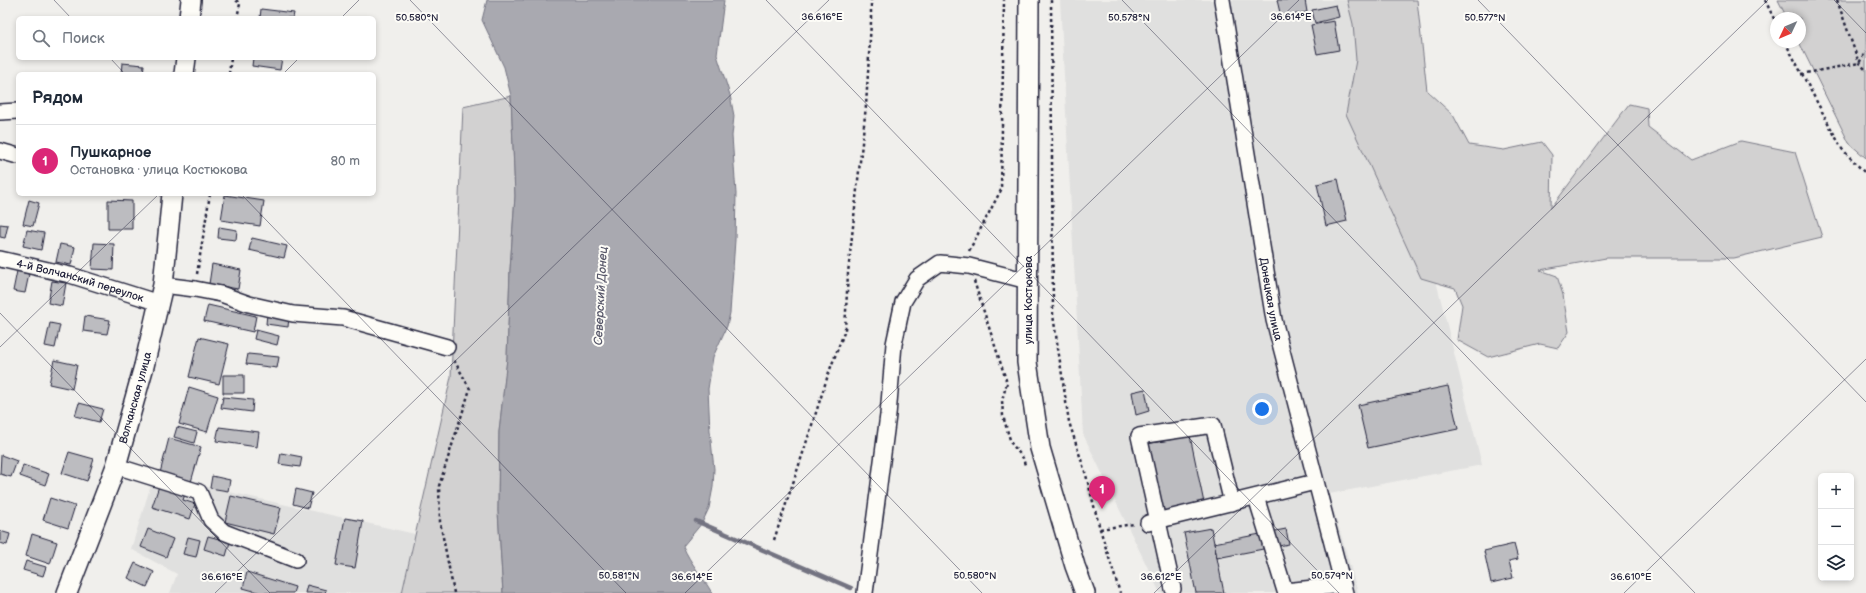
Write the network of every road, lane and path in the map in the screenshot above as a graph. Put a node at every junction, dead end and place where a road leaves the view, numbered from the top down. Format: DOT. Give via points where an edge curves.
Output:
graph roads {
  1 [pos="191,0"];
  2 [pos="236,0"];
  3 [pos="240,0"];
  4 [pos="870,0"];
  5 [pos="1004,0"];
  6 [pos="1029,0"];
  7 [pos="1051,0"];
  8 [pos="1222,0"];
  9 [pos="1765,0"];
  10 [pos="1837,0"];
  11 [pos="240,4"];
  12 [pos="1771,12"];
  13 [pos="189,16"];
  14 [pos="237,16"];
  15 [pos="1788,48"];
  16 [pos="1866,51"];
  17 [pos="186,60"];
  18 [pos="231,60"];
  19 [pos="1859,63"];
  20 [pos="1866,70"];
  21 [pos="184,72"];
  22 [pos="229,72"];
  23 [pos="1801,74"];
  24 [pos="16,111"];
  25 [pos="0,112"];
  26 [pos="0,151"];
  27 [pos="16,155"];
  28 [pos="1866,174"];
  29 [pos="172,196"];
  30 [pos="210,196"];
  31 [pos="0,259"];
  32 [pos="969,266"];
  33 [pos="1028,281"];
  34 [pos="195,289"];
  35 [pos="161,294"];
  36 [pos="447,347"];
  37 [pos="116,466"];
  38 [pos="1028,472"];
  39 [pos="1315,482"];
  40 [pos="1256,497"];
  41 [pos="1232,503"];
  42 [pos="1153,522"];
  43 [pos="1100,529"];
  44 [pos="774,540"];
  45 [pos="296,560"];
  46 [pos="1173,589"];
  47 [pos="1344,589"];
  48 [pos="67,593"];
  49 [pos="454,593"];
  50 [pos="864,593"];
  51 [pos="1085,593"];
  52 [pos="1120,593"];
  1 -- 13 [label="main road"];
  2 -- 11 [label="path"];
  3 -- 11 [label="path"];
  4 -- 44 [label="path" via="866,106 848,273 845,330 828,372"];
  5 -- 32 [label="path" via="1001,190 968,253"];
  6 -- 33 [label="main road, улица Костюкова"];
  7 -- 43 [label="path" via="1053,316 1069,422"];
  8 -- 39 [label="street, Донецкая улица" via="1274,320"];
  9 -- 12 [label="path"];
  10 -- 19 [label="path"];
  11 -- 14 [label="path"];
  15 -- 23 [label="path"];
  16 -- 19 [label="path"];
  17 -- 21 [label="main road"];
  18 -- 22 [label="path"];
  19 -- 20 [label="path"];
  19 -- 23 [label="path"];
  23 -- 28 [label="path" via="1842,149"];
  24 -- 25 [label="street"];
  26 -- 27 [label="street"];
  29 -- 35 [label="main road, Волчанская улица"];
  30 -- 34 [label="path"];
  31 -- 35 [label="street, 4-й Волчанский переулок"];
  32 -- 33 [label="street"];
  32 -- 38 [label="path" via="1007,383 1002,400 1003,416 1011,443 1023,458"];
  32 -- 50 [label="street" via="940,263 917,279 903,302 894,344 888,415"];
  33 -- 51 [label="main road, улица Костюкова" via="1027,362 1040,448 1074,566"];
  34 -- 35 [label="street, 4-й Волчанский переулок"];
  34 -- 36 [label="street, 4-й Волчанский переулок" via="293,314 343,318"];
  35 -- 37 [label="main road, Волчанская улица"];
  36 -- 49 [label="path" via="470,389 439,486 440,522"];
  37 -- 45 [label="street" via="199,492 211,520 224,532"];
  37 -- 48 [label="main road, Волчанская улица"];
  39 -- 40 [label="street"];
  39 -- 47 [label="street, Донецкая улица"];
  40 -- 41 [label="street"];
  40 -- 47 [label="street" via="1285,591"];
  41 -- 42 [label="street"];
  41 -- 42 [label="street" via="1213,425 1139,436"];
  42 -- 43 [label="path"];
  42 -- 46 [label="street"];
  43 -- 52 [label="path"];
}
